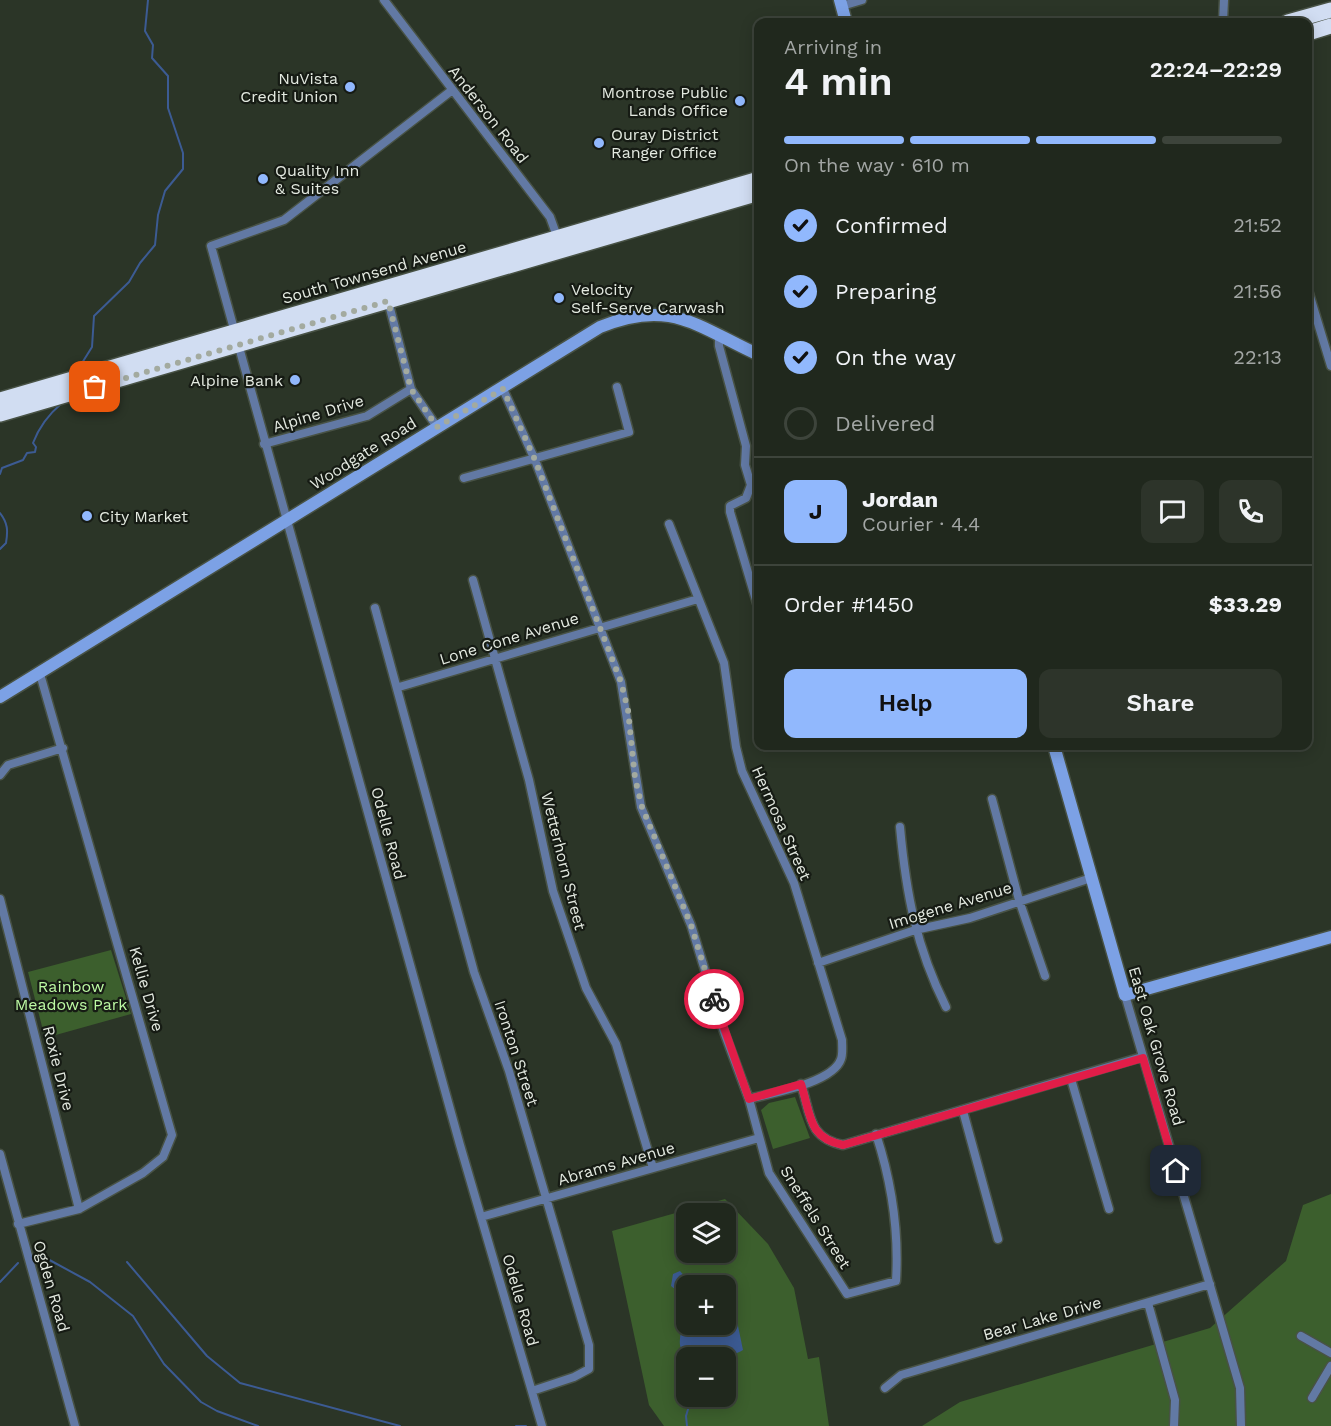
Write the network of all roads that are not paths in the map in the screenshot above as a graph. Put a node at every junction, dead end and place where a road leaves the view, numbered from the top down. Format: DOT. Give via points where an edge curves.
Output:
graph roads {
  1 [pos="384,0"];
  2 [pos="862,0"];
  3 [pos="1224,0"];
  4 [pos="841,3"];
  5 [pos="1331,10"];
  6 [pos="845,18"];
  7 [pos="1223,18"];
  8 [pos="1302,18"];
  9 [pos="1331,26"];
  10 [pos="1312,32"];
  11 [pos="451,91"];
  12 [pos="754,181"];
  13 [pos="754,194"];
  14 [pos="560,244"];
  15 [pos="386,295"];
  16 [pos="1312,304"];
  17 [pos="720,337"];
  18 [pos="236,339"];
  19 [pos="754,353"];
  20 [pos="1331,366"];
  21 [pos="111,375"];
  22 [pos="617,387"];
  23 [pos="411,389"];
  24 [pos="503,389"];
  25 [pos="0,400"];
  26 [pos="0,414"];
  27 [pos="437,427"];
  28 [pos="264,444"];
  29 [pos="535,460"];
  30 [pos="464,478"];
  31 [pos="285,520"];
  32 [pos="669,524"];
  33 [pos="473,580"];
  34 [pos="754,593"];
  35 [pos="698,599"];
  36 [pos="375,608"];
  37 [pos="599,627"];
  38 [pos="494,657"];
  39 [pos="40,674"];
  40 [pos="399,687"];
  41 [pos="0,697"];
  42 [pos="63,748"];
  43 [pos="1055,750"];
  44 [pos="0,775"];
  45 [pos="992,799"];
  46 [pos="900,827"];
  47 [pos="1091,878"];
  48 [pos="0,899"];
  49 [pos="1019,900"];
  50 [pos="915,930"];
  51 [pos="1331,937"];
  52 [pos="818,963"];
  53 [pos="1045,976"];
  54 [pos="1125,995"];
  55 [pos="946,1007"];
  56 [pos="1143,1058"];
  57 [pos="1071,1079"];
  58 [pos="801,1084"];
  59 [pos="749,1099"];
  60 [pos="963,1111"];
  61 [pos="876,1134"];
  62 [pos="759,1138"];
  63 [pos="0,1154"];
  64 [pos="653,1168"];
  65 [pos="548,1199"];
  66 [pos="80,1209"];
  67 [pos="1109,1209"];
  68 [pos="481,1217"];
  69 [pos="18,1224"];
  70 [pos="998,1239"];
  71 [pos="1210,1284"];
  72 [pos="1148,1303"];
  73 [pos="1301,1336"];
  74 [pos="1331,1353"];
  75 [pos="1331,1366"];
  76 [pos="885,1388"];
  77 [pos="532,1391"];
  78 [pos="1312,1398"];
  79 [pos="75,1426"];
  80 [pos="542,1426"];
  81 [pos="1174,1426"];
  82 [pos="1242,1426"];
  1 -- 11 [label="street, Anderson Road"];
  2 -- 4 [label="street"];
  3 -- 7 [label="street"];
  4 -- 6 [label="street"];
  5 -- 8 [label="highway"];
  9 -- 10 [label="highway"];
  11 -- 14 [label="street, Anderson Road" via="550,217"];
  11 -- 18 [label="street, Odelle Road" via="284,220 211,246"];
  12 -- 14 [label="highway, South Townsend Avenue"];
  13 -- 14 [label="highway, South Townsend Avenue"];
  14 -- 15 [label="highway, South Townsend Avenue"];
  15 -- 18 [label="highway, South Townsend Avenue"];
  15 -- 23 [label="street"];
  16 -- 20 [label="street"];
  17 -- 19 [label="street, Woodgate Road"];
  17 -- 24 [label="street, Woodgate Road" via="681,318 638,314 591,332"];
  17 -- 34 [label="street" via="719,346 746,446 745,465 751,485 746,498 729,506"];
  18 -- 21 [label="highway, South Townsend Avenue"];
  18 -- 28 [label="street, Odelle Road"];
  21 -- 25 [label="highway, South Townsend Avenue"];
  21 -- 26 [label="highway, South Townsend Avenue"];
  22 -- 29 [label="street" via="629,432"];
  23 -- 27 [label="street"];
  23 -- 28 [label="street, Alpine Drive" via="367,416"];
  24 -- 27 [label="street, Woodgate Road"];
  24 -- 29 [label="street, Sneffels Street"];
  27 -- 31 [label="street, Woodgate Road"];
  28 -- 31 [label="street, Odelle Road"];
  29 -- 30 [label="street"];
  29 -- 37 [label="street, Sneffels Street"];
  31 -- 39 [label="street, Woodgate Road"];
  31 -- 68 [label="street, Odelle Road"];
  32 -- 35 [label="street, Hermosa Street"];
  33 -- 38 [label="street, Wetterhorn Street"];
  35 -- 37 [label="street, Lone Cone Avenue"];
  35 -- 52 [label="street, Hermosa Street" via="724,663 742,771 794,883"];
  36 -- 40 [label="street, Ironton Street"];
  37 -- 38 [label="street, Lone Cone Avenue"];
  37 -- 59 [label="street, Sneffels Street" via="628,710 642,807 691,925"];
  38 -- 40 [label="street, Lone Cone Avenue"];
  38 -- 64 [label="street, Wetterhorn Street" via="529,780 556,902 586,988 616,1044"];
  39 -- 41 [label="street, Woodgate Road"];
  39 -- 42 [label="street, Kellie Drive"];
  40 -- 65 [label="street, Ironton Street" via="474,972"];
  42 -- 44 [label="street" via="8,765"];
  42 -- 66 [label="street, Kellie Drive" via="172,1135 164,1157"];
  43 -- 47 [label="street, East Oak Grove Road"];
  45 -- 49 [label="street"];
  46 -- 50 [label="street" via="905,884"];
  47 -- 49 [label="street, Imogene Avenue"];
  47 -- 54 [label="street, East Oak Grove Road"];
  48 -- 66 [label="street, Roxie Drive"];
  49 -- 50 [label="street, Imogene Avenue" via="970,918"];
  49 -- 53 [label="street"];
  50 -- 52 [label="street, Imogene Avenue"];
  50 -- 55 [label="street" via="928,971"];
  51 -- 54 [label="street"];
  52 -- 58 [label="street, Hermosa Street" via="842,1040 841,1059 821,1078"];
  54 -- 56 [label="street, East Oak Grove Road"];
  56 -- 57 [label="street"];
  56 -- 71 [label="street, East Oak Grove Road"];
  57 -- 60 [label="street"];
  57 -- 67 [label="street"];
  58 -- 59 [label="street"];
  58 -- 61 [label="street" via="816,1132 826,1141 843,1145"];
  59 -- 62 [label="street, Sneffels Street"];
  60 -- 61 [label="street"];
  60 -- 70 [label="street"];
  61 -- 62 [label="street, Sneffels Street" via="888,1170 896,1281 847,1294 769,1173"];
  62 -- 64 [label="street, Abrams Avenue"];
  63 -- 69 [label="street, Ogden Road"];
  64 -- 65 [label="street, Abrams Avenue"];
  65 -- 68 [label="street, Abrams Avenue"];
  65 -- 77 [label="street, Ironton Street" via="589,1345 589,1369"];
  66 -- 69 [label="street, Kellie Drive"];
  68 -- 77 [label="street, Odelle Road"];
  69 -- 79 [label="street, Ogden Road"];
  71 -- 72 [label="street, Bear Lake Drive"];
  71 -- 82 [label="street, East Oak Grove Road" via="1239,1388"];
  72 -- 76 [label="street, Bear Lake Drive" via="901,1375"];
  72 -- 81 [label="street" via="1175,1400"];
  73 -- 74 [label="street"];
  75 -- 78 [label="street"];
  77 -- 80 [label="street, Odelle Road"];
}
